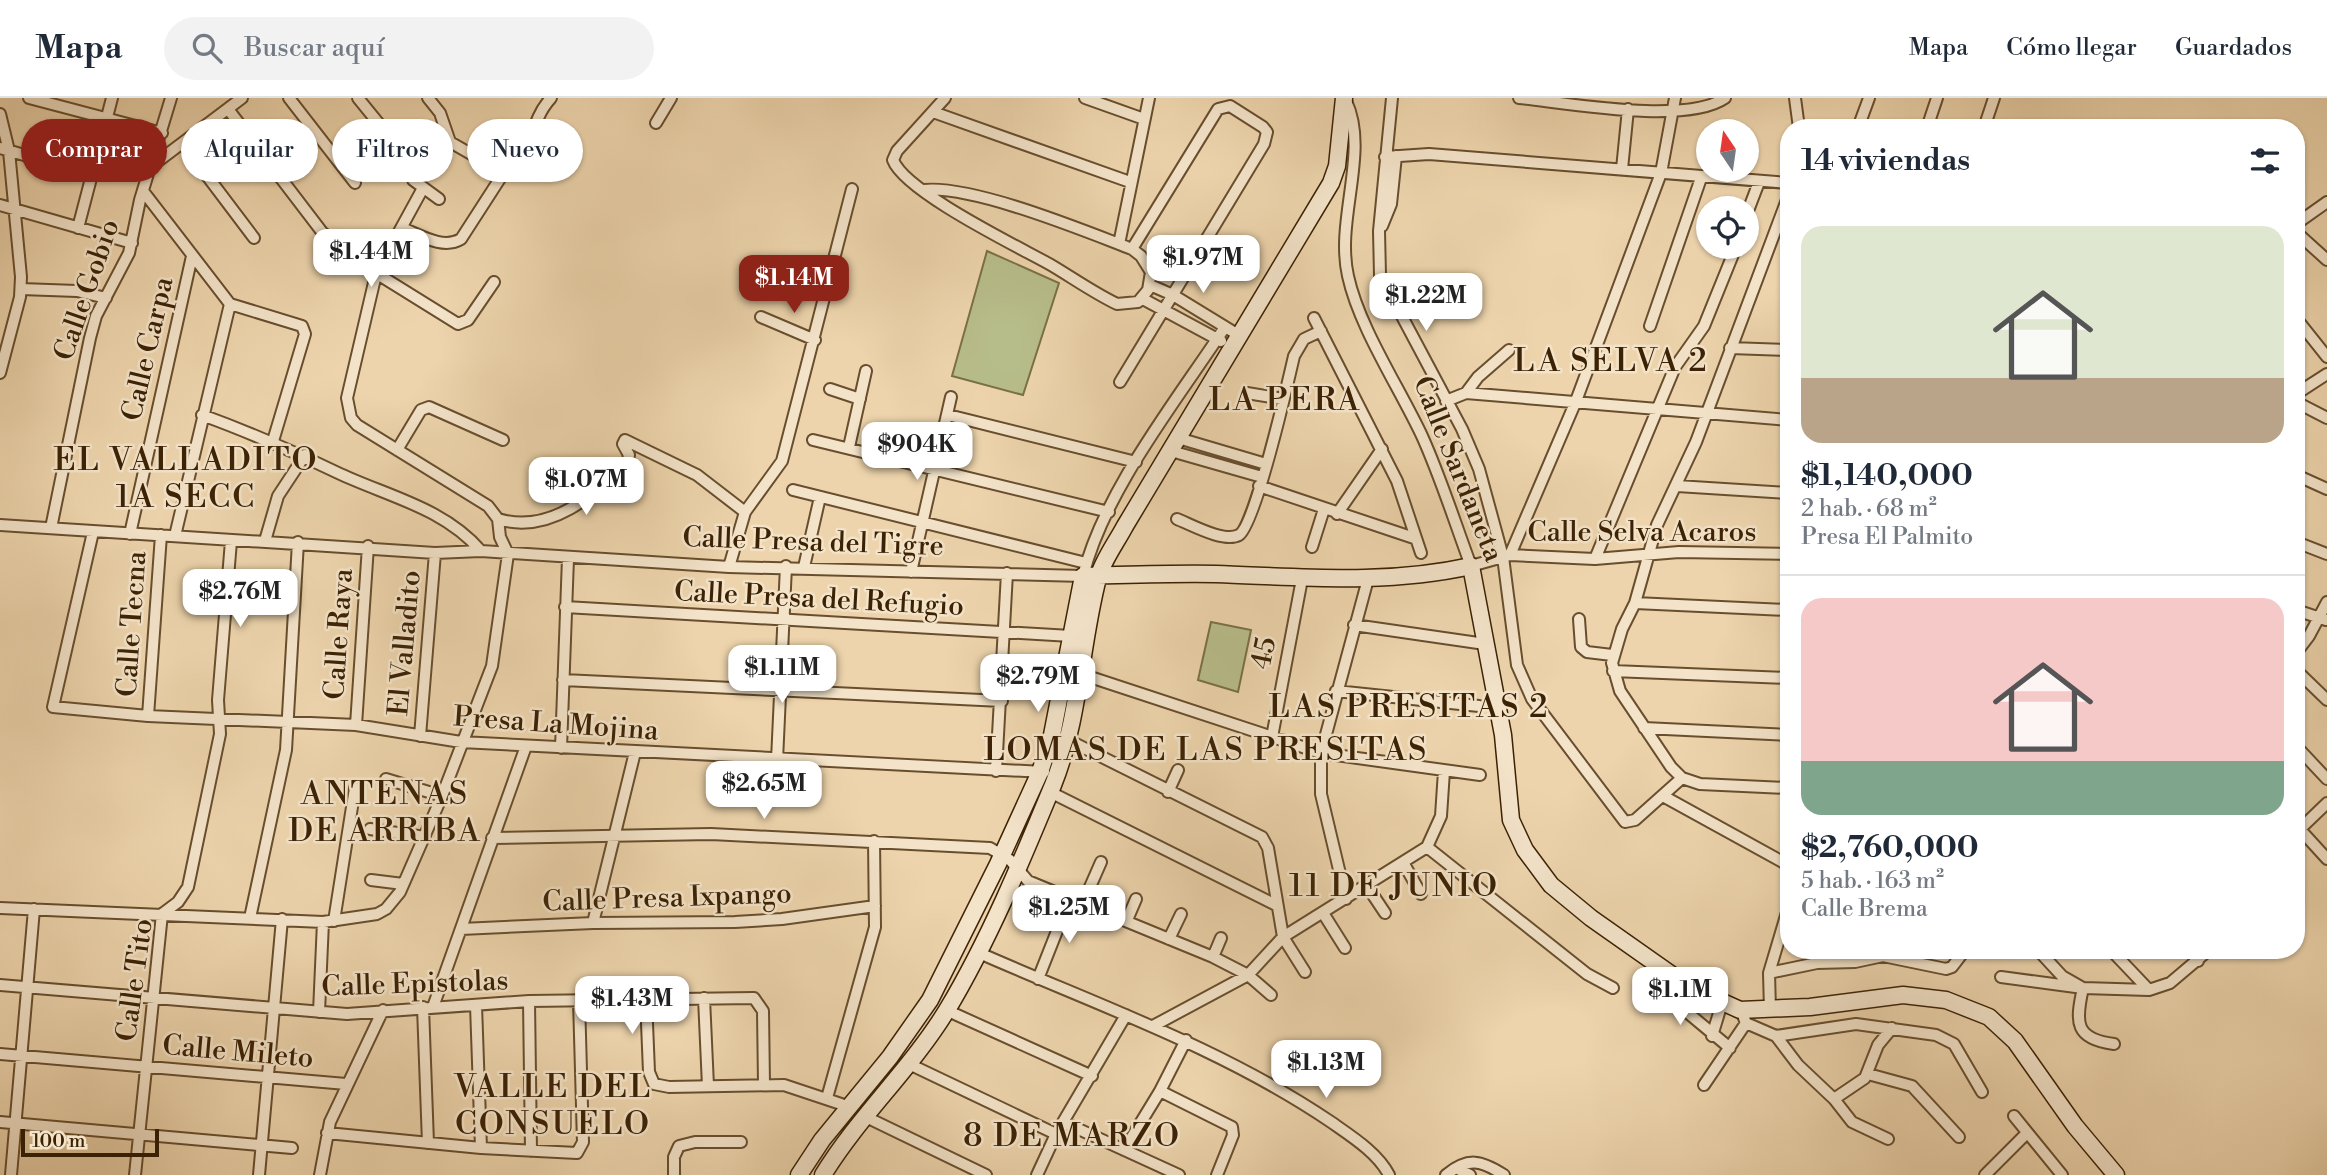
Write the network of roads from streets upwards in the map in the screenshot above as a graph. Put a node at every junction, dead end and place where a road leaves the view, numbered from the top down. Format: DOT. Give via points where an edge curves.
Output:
graph roads {
  1 [pos="29,98"];
  2 [pos="112,98"];
  3 [pos="171,98"];
  4 [pos="242,98"];
  5 [pos="289,98"];
  6 [pos="358,98"];
  7 [pos="428,98"];
  8 [pos="551,98"];
  9 [pos="670,98"];
  10 [pos="945,98"];
  11 [pos="1084,98"];
  12 [pos="1149,98"];
  13 [pos="1344,98"];
  14 [pos="1392,98"];
  15 [pos="1519,98"];
  16 [pos="1675,98"];
  17 [pos="1725,98"];
  18 [pos="1795,98"];
  19 [pos="1869,98"];
  20 [pos="1937,98"];
  21 [pos="1994,98"];
  22 [pos="228,109"];
  23 [pos="1628,109"];
  24 [pos="1674,110"];
  25 [pos="933,112"];
  26 [pos="0,114"];
  27 [pos="107,117"];
  28 [pos="114,119"];
  29 [pos="166,119"];
  30 [pos="215,119"];
  31 [pos="375,119"];
  32 [pos="536,119"];
  33 [pos="1144,119"];
  34 [pos="1798,119"];
  35 [pos="1861,119"];
  36 [pos="1930,119"];
  37 [pos="1987,119"];
  38 [pos="656,123"];
  39 [pos="4,149"];
  40 [pos="467,152"];
  41 [pos="21,154"];
  42 [pos="1391,156"];
  43 [pos="1622,169"];
  44 [pos="1661,173"];
  45 [pos="1696,177"];
  46 [pos="91,182"];
  47 [pos="146,182"];
  48 [pos="211,182"];
  49 [pos="415,182"];
  50 [pos="498,182"];
  51 [pos="1130,182"];
  52 [pos="1700,182"];
  53 [pos="1759,182"];
  54 [pos="355,183"];
  55 [pos="1780,183"];
  56 [pos="423,188"];
  57 [pos="852,189"];
  58 [pos="924,190"];
  59 [pos="143,191"];
  60 [pos="1754,196"];
  61 [pos="439,199"];
  62 [pos="2327,202"];
  63 [pos="0,205"];
  64 [pos="15,210"];
  65 [pos="1780,218"];
  66 [pos="2305,218"];
  67 [pos="78,228"];
  68 [pos="402,228"];
  69 [pos="254,239"];
  70 [pos="2305,240"];
  71 [pos="132,243"];
  72 [pos="1119,244"];
  73 [pos="1132,249"];
  74 [pos="192,256"];
  75 [pos="1731,259"];
  76 [pos="2327,260"];
  77 [pos="376,274"];
  78 [pos="494,282"];
  79 [pos="1150,285"];
  80 [pos="21,289"];
  81 [pos="1173,295"];
  82 [pos="106,298"];
  83 [pos="1143,299"];
  84 [pos="230,304"];
  85 [pos="1164,310"];
  86 [pos="761,317"];
  87 [pos="1314,318"];
  88 [pos="1650,326"];
  89 [pos="1225,327"];
  90 [pos="2305,330"];
  91 [pos="1321,331"];
  92 [pos="1217,338"];
  93 [pos="816,340"];
  94 [pos="1237,342"];
  95 [pos="1730,348"];
  96 [pos="1510,350"];
  97 [pos="1780,350"];
  98 [pos="2327,358"];
  99 [pos="866,371"];
  100 [pos="0,373"];
  101 [pos="2327,374"];
  102 [pos="1120,382"];
  103 [pos="2305,388"];
  104 [pos="830,389"];
  105 [pos="1247,393"];
  106 [pos="1466,393"];
  107 [pos="951,397"];
  108 [pos="860,399"];
  109 [pos="1283,400"];
  110 [pos="1446,401"];
  111 [pos="1576,401"];
  112 [pos="2305,407"];
  113 [pos="1658,408"];
  114 [pos="1708,413"];
  115 [pos="202,415"];
  116 [pos="948,415"];
  117 [pos="2327,418"];
  118 [pos="1780,419"];
  119 [pos="503,440"];
  120 [pos="813,440"];
  121 [pos="273,441"];
  122 [pos="1174,444"];
  123 [pos="849,447"];
  124 [pos="1382,449"];
  125 [pos="397,450"];
  126 [pos="305,455"];
  127 [pos="1136,462"];
  128 [pos="1266,464"];
  129 [pos="936,469"];
  130 [pos="2305,479"];
  131 [pos="1261,482"];
  132 [pos="1677,486"];
  133 [pos="2327,489"];
  134 [pos="793,490"];
  135 [pos="1780,492"];
  136 [pos="820,498"];
  137 [pos="1324,509"];
  138 [pos="745,512"];
  139 [pos="1109,512"];
  140 [pos="1337,514"];
  141 [pos="498,519"];
  142 [pos="1177,519"];
  143 [pos="925,522"];
  144 [pos="0,525"];
  145 [pos="51,528"];
  146 [pos="93,532"];
  147 [pos="130,534"];
  148 [pos="161,535"];
  149 [pos="174,536"];
  150 [pos="1414,538"];
  151 [pos="231,541"];
  152 [pos="265,541"];
  153 [pos="298,542"];
  154 [pos="2305,545"];
  155 [pos="368,546"];
  156 [pos="1312,547"];
  157 [pos="481,551"];
  158 [pos="435,553"];
  159 [pos="1421,553"];
  160 [pos="508,554"];
  161 [pos="1780,554"];
  162 [pos="2327,554"];
  163 [pos="1649,556"];
  164 [pos="1503,557"];
  165 [pos="568,558"];
  166 [pos="1595,559"];
  167 [pos="1476,565"];
  168 [pos="786,566"];
  169 [pos="729,567"];
  170 [pos="804,567"];
  171 [pos="911,572"];
  172 [pos="1089,572"];
  173 [pos="1007,573"];
  174 [pos="1302,579"];
  175 [pos="1368,579"];
  176 [pos="2327,602"];
  177 [pos="1635,603"];
  178 [pos="565,607"];
  179 [pos="1780,610"];
  180 [pos="2305,613"];
  181 [pos="1579,619"];
  182 [pos="2324,619"];
  183 [pos="784,621"];
  184 [pos="1354,625"];
  185 [pos="1004,632"];
  186 [pos="1071,636"];
  187 [pos="2305,642"];
  188 [pos="1485,644"];
  189 [pos="1612,655"];
  190 [pos="1613,671"];
  191 [pos="1082,674"];
  192 [pos="1780,678"];
  193 [pos="2305,679"];
  194 [pos="563,680"];
  195 [pos="780,689"];
  196 [pos="1336,691"];
  197 [pos="2327,700"];
  198 [pos="1002,701"];
  199 [pos="1479,706"];
  200 [pos="148,716"];
  201 [pos="220,719"];
  202 [pos="288,723"];
  203 [pos="356,725"];
  204 [pos="1644,728"];
  205 [pos="1780,735"];
  206 [pos="420,736"];
  207 [pos="1272,737"];
  208 [pos="1068,740"];
  209 [pos="461,742"];
  210 [pos="526,746"];
  211 [pos="561,748"];
  212 [pos="635,752"];
  213 [pos="1321,753"];
  214 [pos="2305,756"];
  215 [pos="777,760"];
  216 [pos="1178,770"];
  217 [pos="996,771"];
  218 [pos="1444,771"];
  219 [pos="1040,772"];
  220 [pos="1057,773"];
  221 [pos="1480,775"];
  222 [pos="1682,778"];
  223 [pos="386,779"];
  224 [pos="2327,779"];
  225 [pos="355,788"];
  226 [pos="1780,788"];
  227 [pos="1050,792"];
  228 [pos="1168,792"];
  229 [pos="442,796"];
  230 [pos="1663,796"];
  231 [pos="2327,803"];
  232 [pos="2305,821"];
  233 [pos="370,829"];
  234 [pos="615,834"];
  235 [pos="2305,835"];
  236 [pos="425,837"];
  237 [pos="492,838"];
  238 [pos="874,841"];
  239 [pos="1427,847"];
  240 [pos="1002,855"];
  241 [pos="2327,859"];
  242 [pos="1780,861"];
  243 [pos="1101,862"];
  244 [pos="1404,864"];
  245 [pos="1016,867"];
  246 [pos="370,880"];
  247 [pos="403,884"];
  248 [pos="1367,886"];
  249 [pos="1420,894"];
  250 [pos="1070,898"];
  251 [pos="1136,899"];
  252 [pos="1346,899"];
  253 [pos="1083,903"];
  254 [pos="1276,905"];
  255 [pos="875,906"];
  256 [pos="0,908"];
  257 [pos="34,909"];
  258 [pos="1385,912"];
  259 [pos="1322,913"];
  260 [pos="162,914"];
  261 [pos="1181,914"];
  262 [pos="250,918"];
  263 [pos="282,919"];
  264 [pos="1127,920"];
  265 [pos="328,921"];
  266 [pos="593,923"];
  267 [pos="461,929"];
  268 [pos="1780,936"];
  269 [pos="1283,937"];
  270 [pos="1221,938"];
  271 [pos="1169,939"];
  272 [pos="1345,948"];
  273 [pos="977,952"];
  274 [pos="1213,957"];
  275 [pos="1864,959"];
  276 [pos="1907,959"];
  277 [pos="1958,959"];
  278 [pos="2046,959"];
  279 [pos="2120,959"];
  280 [pos="2198,961"];
  281 [pos="1304,972"];
  282 [pos="1248,975"];
  283 [pos="1768,976"];
  284 [pos="2001,977"];
  285 [pos="1038,979"];
  286 [pos="0,985"];
  287 [pos="27,987"];
  288 [pos="1613,988"];
  289 [pos="2083,988"];
  290 [pos="1692,989"];
  291 [pos="2149,990"];
  292 [pos="1271,995"];
  293 [pos="152,998"];
  294 [pos="704,998"];
  295 [pos="646,999"];
  296 [pos="579,1000"];
  297 [pos="529,1002"];
  298 [pos="1722,1003"];
  299 [pos="1770,1004"];
  300 [pos="476,1005"];
  301 [pos="428,1007"];
  302 [pos="274,1008"];
  303 [pos="383,1010"];
  304 [pos="946,1010"];
  305 [pos="318,1012"];
  306 [pos="1126,1015"];
  307 [pos="1743,1017"];
  308 [pos="1153,1026"];
  309 [pos="1892,1028"];
  310 [pos="1712,1036"];
  311 [pos="1776,1036"];
  312 [pos="1186,1040"];
  313 [pos="2114,1044"];
  314 [pos="1730,1048"];
  315 [pos="0,1054"];
  316 [pos="22,1056"];
  317 [pos="909,1064"];
  318 [pos="145,1067"];
  319 [pos="1868,1074"];
  320 [pos="268,1075"];
  321 [pos="1092,1076"];
  322 [pos="346,1084"];
  323 [pos="764,1084"];
  324 [pos="1704,1085"];
  325 [pos="708,1086"];
  326 [pos="1160,1091"];
  327 [pos="1982,1092"];
  328 [pos="827,1098"];
  329 [pos="1834,1099"];
  330 [pos="850,1107"];
  331 [pos="2014,1116"];
  332 [pos="866,1117"];
  333 [pos="0,1122"];
  334 [pos="1063,1122"];
  335 [pos="17,1124"];
  336 [pos="327,1133"];
  337 [pos="2027,1133"];
  338 [pos="1056,1134"];
  339 [pos="139,1135"];
  340 [pos="1959,1137"];
  341 [pos="1888,1139"];
  342 [pos="741,1142"];
  343 [pos="428,1143"];
  344 [pos="261,1145"];
  345 [pos="292,1148"];
  346 [pos="481,1148"];
  347 [pos="1124,1150"];
  348 [pos="531,1151"];
  349 [pos="1451,1172"];
  350 [pos="11,1175"];
  351 [pos="135,1175"];
  352 [pos="259,1175"];
  353 [pos="320,1175"];
  354 [pos="674,1175"];
  355 [pos="799,1175"];
  356 [pos="824,1175"];
  357 [pos="986,1175"];
  358 [pos="1037,1175"];
  359 [pos="1179,1175"];
  360 [pos="1217,1175"];
  361 [pos="1389,1175"];
  362 [pos="1470,1175"];
  363 [pos="1504,1175"];
  364 [pos="1986,1175"];
  365 [pos="2062,1175"];
  366 [pos="2116,1175"];
  1 -- 27 [label="street"];
  2 -- 27 [label="street"];
  3 -- 29 [label="street, Calle Gobio"];
  4 -- 22 [label="street"];
  5 -- 54 [label="street"];
  6 -- 31 [label="street"];
  7 -- 40 [label="street" via="440,113 450,142"];
  8 -- 32 [label="street"];
  9 -- 38 [label="street"];
  10 -- 25 [label="street"];
  11 -- 33 [label="street"];
  12 -- 33 [label="street"];
  13 -- 94 [label="street" via="1331,183"];
  13 -- 167 [label="street, Calle Sardaneta" via="1354,127 1344,241 1348,276"];
  14 -- 42 [label="street"];
  15 -- 23 [label="street"];
  16 -- 24 [label="street"];
  17 -- 24 [label="street" via="1709,107"];
  18 -- 34 [label="street"];
  19 -- 35 [label="street"];
  20 -- 36 [label="street"];
  21 -- 37 [label="street"];
  22 -- 30 [label="street"];
  22 -- 77 [label="street" via="337,246"];
  23 -- 24 [label="street"];
  23 -- 43 [label="street"];
  24 -- 44 [label="street"];
  25 -- 51 [label="street"];
  25 -- 58 [label="street" via="894,156 900,171"];
  26 -- 39 [label="street"];
  27 -- 28 [label="street"];
  33 -- 51 [label="street"];
  39 -- 41 [label="street"];
  39 -- 64 [label="street"];
  42 -- 43 [label="street" via="1429,154"];
  42 -- 110 [label="street" via="1379,231 1380,275"];
  43 -- 44 [label="street"];
  44 -- 45 [label="street"];
  44 -- 111 [label="street"];
  46 -- 67 [label="street"];
  47 -- 59 [label="street, Calle Gobio"];
  48 -- 69 [label="street"];
  49 -- 56 [label="street"];
  50 -- 68 [label="street" via="455,243 441,243"];
  51 -- 72 [label="street"];
  52 -- 88 [label="street"];
  53 -- 55 [label="street"];
  53 -- 60 [label="street"];
  56 -- 61 [label="street"];
  56 -- 68 [label="street"];
  57 -- 93 [label="street"];
  58 -- 72 [label="street" via="973,194"];
  58 -- 83 [label="street" via="1117,304"];
  59 -- 71 [label="street, Calle Gobio"];
  59 -- 74 [label="street"];
  62 -- 66 [label="street"];
  63 -- 64 [label="street"];
  64 -- 67 [label="street"];
  64 -- 80 [label="street"];
  65 -- 95 [label="street"];
  67 -- 71 [label="street"];
  68 -- 77 [label="street"];
  70 -- 76 [label="street"];
  71 -- 82 [label="street, Calle Gobio"];
  72 -- 73 [label="street"];
  73 -- 79 [label="street" via="1151,272"];
  73 -- 81 [label="street" via="1218,109 1230,106 1263,127 1267,132 1264,144"];
  74 -- 84 [label="street"];
  74 -- 147 [label="street, Calle Carpa"];
  75 -- 113 [label="street" via="1704,326 1675,367"];
  77 -- 78 [label="street" via="458,324 468,320"];
  77 -- 125 [label="street" via="348,410 357,425"];
  79 -- 81 [label="street"];
  79 -- 83 [label="street"];
  80 -- 82 [label="street" via="77,291"];
  80 -- 100 [label="street"];
  81 -- 85 [label="street"];
  81 -- 89 [label="street"];
  82 -- 145 [label="street, Calle Gobio" via="87,348"];
  83 -- 85 [label="street"];
  84 -- 115 [label="street"];
  84 -- 121 [label="street" via="302,326 305,334"];
  85 -- 92 [label="street"];
  85 -- 102 [label="street"];
  86 -- 93 [label="street"];
  87 -- 91 [label="street"];
  89 -- 92 [label="street"];
  89 -- 94 [label="street"];
  90 -- 98 [label="street"];
  91 -- 109 [label="street" via="1298,347"];
  91 -- 124 [label="street"];
  92 -- 94 [label="street"];
  92 -- 127 [label="street"];
  93 -- 138 [label="street" via="782,461"];
  94 -- 122 [label="street"];
  95 -- 97 [label="street"];
  95 -- 114 [label="street"];
  96 -- 106 [label="street"];
  99 -- 108 [label="street"];
  101 -- 103 [label="street"];
  104 -- 108 [label="street"];
  105 -- 109 [label="street"];
  106 -- 110 [label="street"];
  106 -- 111 [label="street"];
  107 -- 116 [label="street"];
  108 -- 123 [label="street"];
  109 -- 128 [label="street"];
  110 -- 164 [label="street" via="1479,469"];
  111 -- 113 [label="street"];
  111 -- 164 [label="street"];
  112 -- 117 [label="street"];
  113 -- 114 [label="street"];
  113 -- 166 [label="street"];
  114 -- 118 [label="street"];
  114 -- 132 [label="street"];
  115 -- 121 [label="street"];
  115 -- 149 [label="street"];
  116 -- 127 [label="street"];
  116 -- 129 [label="street"];
  119 -- 125 [label="street" via="429,407 421,410"];
  120 -- 123 [label="street"];
  121 -- 126 [label="street"];
  122 -- 128 [label="street"];
  122 -- 131 [label="street"];
  122 -- 172 [label="street"];
  123 -- 129 [label="street"];
  124 -- 140 [label="street"];
  124 -- 150 [label="street"];
  125 -- 141 [label="street" via="474,495"];
  126 -- 152 [label="street" via="278,496"];
  126 -- 157 [label="street" via="436,515"];
  127 -- 139 [label="street"];
  128 -- 131 [label="street"];
  129 -- 139 [label="street"];
  129 -- 143 [label="street"];
  130 -- 133 [label="street"];
  131 -- 137 [label="street"];
  131 -- 142 [label="street" via="1244,530 1231,537"];
  132 -- 135 [label="street"];
  132 -- 163 [label="street" via="1657,525"];
  134 -- 136 [label="street"];
  136 -- 143 [label="street"];
  136 -- 170 [label="street"];
  137 -- 140 [label="street"];
  137 -- 156 [label="street"];
  138 -- 141 [label="street" via="697,475 625,440 628,460 589,497 524,525"];
  138 -- 169 [label="street"];
  139 -- 172 [label="street"];
  140 -- 150 [label="street"];
  141 -- 160 [label="street"];
  143 -- 171 [label="street"];
  143 -- 172 [label="street"];
  144 -- 145 [label="street, Calle Presa del Tigre"];
  145 -- 146 [label="street, Calle Presa del Tigre"];
  146 -- 147 [label="street, Calle Presa del Tigre"];
  146 -- 200 [label="street, Presa La Mojina" via="53,707"];
  147 -- 148 [label="street, Calle Presa del Tigre"];
  148 -- 149 [label="street, Calle Presa del Tigre"];
  148 -- 200 [label="street, Calle Tecna"];
  149 -- 151 [label="street, Calle Presa del Tigre"];
  150 -- 159 [label="street"];
  151 -- 152 [label="street, Calle Presa del Tigre"];
  151 -- 201 [label="street, Calle Tito"];
  152 -- 153 [label="street, Calle Presa del Tigre"];
  153 -- 155 [label="street, Calle Presa del Tigre"];
  153 -- 202 [label="street"];
  154 -- 162 [label="street"];
  155 -- 158 [label="street, Calle Presa del Tigre"];
  155 -- 203 [label="street, Calle Raya"];
  157 -- 158 [label="street, Calle Presa del Tigre"];
  157 -- 160 [label="street, Calle Presa del Tigre"];
  158 -- 206 [label="street, El Valladito"];
  160 -- 165 [label="street, Calle Presa del Tigre"];
  160 -- 209 [label="street" via="492,666"];
  161 -- 163 [label="street, Calle Selva Acaros" via="1708,551"];
  163 -- 166 [label="street, Calle Selva Acaros"];
  163 -- 177 [label="street"];
  164 -- 166 [label="street, Calle Selva Acaros"];
  164 -- 167 [label="street, Calle Presa del Tigre"];
  164 -- 230 [label="street" via="1517,665 1525,688 1621,820 1635,820"];
  165 -- 169 [label="street, Calle Presa del Tigre"];
  165 -- 178 [label="street"];
  167 -- 175 [label="street, Calle Presa del Tigre"];
  167 -- 188 [label="street, Calle Sardaneta"];
  168 -- 169 [label="street, Calle Presa del Tigre"];
  168 -- 170 [label="street, Calle Presa del Tigre"];
  168 -- 183 [label="street"];
  170 -- 171 [label="street, Calle Presa del Tigre"];
  171 -- 173 [label="street, Calle Presa del Tigre"];
  172 -- 173 [label="street, Calle Presa del Tigre"];
  172 -- 174 [label="street, Calle Presa del Tigre"];
  172 -- 186 [label="street"];
  172 -- 191 [label="street"];
  173 -- 185 [label="street"];
  174 -- 175 [label="street, Calle Presa del Tigre"];
  174 -- 207 [label="street, 45"];
  175 -- 184 [label="street"];
  176 -- 182 [label="street"];
  177 -- 179 [label="street"];
  177 -- 189 [label="street"];
  178 -- 183 [label="street, Calle Presa del Refugio"];
  178 -- 194 [label="street"];
  180 -- 182 [label="street"];
  181 -- 189 [label="street" via="1580,644 1587,652"];
  182 -- 187 [label="street"];
  183 -- 185 [label="street, Calle Presa del Refugio"];
  183 -- 195 [label="street"];
  184 -- 188 [label="street"];
  184 -- 196 [label="street"];
  185 -- 186 [label="street, Calle Presa del Refugio"];
  185 -- 198 [label="street"];
  186 -- 219 [label="street"];
  188 -- 290 [label="street, Calle Sardaneta" via="1516,835 1551,886 1571,904"];
  189 -- 190 [label="street"];
  190 -- 192 [label="street"];
  190 -- 204 [label="street"];
  191 -- 207 [label="street"];
  191 -- 208 [label="street"];
  193 -- 197 [label="street"];
  194 -- 195 [label="street"];
  194 -- 211 [label="street"];
  195 -- 198 [label="street"];
  195 -- 215 [label="street"];
  196 -- 199 [label="street"];
  196 -- 213 [label="street"];
  198 -- 217 [label="street"];
  200 -- 201 [label="street, Presa La Mojina"];
  201 -- 202 [label="street, Presa La Mojina"];
  201 -- 260 [label="street, Calle Tito" via="188,887"];
  202 -- 203 [label="street, Presa La Mojina"];
  202 -- 262 [label="street"];
  203 -- 206 [label="street, Presa La Mojina"];
  204 -- 205 [label="street"];
  204 -- 222 [label="street"];
  206 -- 209 [label="street, Presa La Mojina"];
  207 -- 213 [label="street"];
  208 -- 220 [label="street"];
  208 -- 228 [label="street"];
  209 -- 210 [label="street, Presa La Mojina"];
  209 -- 229 [label="street"];
  210 -- 211 [label="street, Presa La Mojina"];
  210 -- 237 [label="street"];
  211 -- 212 [label="street, Presa La Mojina"];
  212 -- 215 [label="street, Presa La Mojina"];
  212 -- 234 [label="street"];
  213 -- 218 [label="street"];
  213 -- 252 [label="street" via="1321,794"];
  214 -- 224 [label="street"];
  215 -- 217 [label="street, Presa La Mojina"];
  216 -- 228 [label="street"];
  217 -- 219 [label="street, Presa La Mojina"];
  218 -- 221 [label="street"];
  218 -- 239 [label="street" via="1441,816"];
  219 -- 220 [label="street, Presa La Mojina"];
  219 -- 240 [label="street"];
  220 -- 227 [label="street"];
  222 -- 226 [label="street" via="1700,784"];
  222 -- 230 [label="street"];
  223 -- 229 [label="street"];
  225 -- 265 [label="street"];
  227 -- 245 [label="street"];
  227 -- 254 [label="street"];
  228 -- 254 [label="street" via="1266,841"];
  229 -- 236 [label="street"];
  230 -- 242 [label="street"];
  231 -- 232 [label="street"];
  233 -- 236 [label="street"];
  234 -- 237 [label="street"];
  234 -- 238 [label="street"];
  234 -- 266 [label="street"];
  235 -- 241 [label="street"];
  236 -- 247 [label="street"];
  237 -- 267 [label="street"];
  238 -- 240 [label="street" via="990,848"];
  238 -- 255 [label="street"];
  239 -- 244 [label="street"];
  239 -- 288 [label="street" via="1587,974"];
  240 -- 245 [label="street"];
  240 -- 330 [label="street" via="930,1000"];
  243 -- 253 [label="street"];
  244 -- 248 [label="street"];
  244 -- 249 [label="street"];
  245 -- 250 [label="street" via="1028,881"];
  245 -- 273 [label="street"];
  246 -- 247 [label="street"];
  247 -- 265 [label="street" via="377,915"];
  248 -- 252 [label="street"];
  248 -- 258 [label="street"];
  250 -- 253 [label="street"];
  250 -- 285 [label="street"];
  251 -- 264 [label="street"];
  252 -- 259 [label="street"];
  253 -- 264 [label="street"];
  254 -- 269 [label="street"];
  255 -- 266 [label="street, Calle Presa Ixpango" via="735,922"];
  255 -- 328 [label="street" via="865,971"];
  256 -- 257 [label="street"];
  257 -- 260 [label="street"];
  257 -- 287 [label="street"];
  259 -- 269 [label="street"];
  259 -- 272 [label="street"];
  260 -- 262 [label="street"];
  260 -- 293 [label="street, Calle Tito"];
  261 -- 271 [label="street"];
  262 -- 263 [label="street"];
  263 -- 265 [label="street"];
  263 -- 302 [label="street"];
  264 -- 271 [label="street"];
  265 -- 305 [label="street"];
  266 -- 267 [label="street, Calle Presa Ixpango"];
  267 -- 301 [label="street"];
  268 -- 283 [label="street"];
  269 -- 281 [label="street"];
  269 -- 282 [label="street"];
  270 -- 274 [label="street"];
  271 -- 274 [label="street"];
  273 -- 285 [label="street"];
  273 -- 304 [label="street"];
  274 -- 282 [label="street"];
  275 -- 283 [label="street" via="1817,963"];
  276 -- 277 [label="street" via="1946,969"];
  278 -- 289 [label="street" via="2062,976"];
  279 -- 291 [label="street"];
  280 -- 291 [label="street" via="2170,984"];
  282 -- 292 [label="street"];
  282 -- 308 [label="street"];
  283 -- 299 [label="street"];
  284 -- 289 [label="street"];
  285 -- 306 [label="street"];
  286 -- 287 [label="street, Calle Epistolas"];
  287 -- 293 [label="street, Calle Epistolas"];
  287 -- 316 [label="street"];
  289 -- 291 [label="street"];
  289 -- 313 [label="street" via="2079,1025 2093,1041"];
  290 -- 298 [label="street, Calle Sardaneta"];
  290 -- 310 [label="street" via="1685,1006"];
  293 -- 302 [label="street, Calle Epistolas"];
  293 -- 318 [label="street, Calle Tito"];
  294 -- 295 [label="street, Calle Epistolas"];
  294 -- 323 [label="street, Calle Epistolas" via="758,999"];
  294 -- 325 [label="street"];
  295 -- 296 [label="street, Calle Epistolas"];
  295 -- 325 [label="street" via="649,1072 654,1084"];
  296 -- 297 [label="street, Calle Epistolas"];
  296 -- 348 [label="street" via="582,1149 571,1154"];
  297 -- 300 [label="street, Calle Epistolas"];
  297 -- 348 [label="street"];
  298 -- 307 [label="street, Calle Sardaneta"];
  298 -- 310 [label="street"];
  299 -- 307 [label="street, Calle Sardaneta"];
  299 -- 366 [label="street, Calle Sardaneta" via="1903,995 1946,1000 1973,1009 2015,1041"];
  300 -- 301 [label="street, Calle Epistolas"];
  300 -- 346 [label="street"];
  301 -- 303 [label="street, Calle Epistolas"];
  301 -- 343 [label="street"];
  302 -- 305 [label="street, Calle Epistolas"];
  302 -- 320 [label="street"];
  303 -- 305 [label="street, Calle Epistolas"];
  303 -- 322 [label="street"];
  304 -- 317 [label="street"];
  304 -- 321 [label="street"];
  306 -- 308 [label="street"];
  306 -- 321 [label="street"];
  307 -- 311 [label="street"];
  307 -- 314 [label="street"];
  308 -- 312 [label="street"];
  309 -- 311 [label="street" via="1847,1024"];
  309 -- 319 [label="street" via="1878,1045"];
  309 -- 327 [label="street" via="1936,1035 1954,1044"];
  310 -- 314 [label="street"];
  311 -- 329 [label="street"];
  312 -- 326 [label="street"];
  312 -- 361 [label="street" via="1283,1092 1354,1138"];
  314 -- 324 [label="street"];
  315 -- 316 [label="street, Calle Mileto"];
  316 -- 318 [label="street, Calle Mileto"];
  316 -- 335 [label="street"];
  317 -- 332 [label="street"];
  317 -- 338 [label="street"];
  318 -- 320 [label="street, Calle Mileto"];
  318 -- 339 [label="street, Calle Tito"];
  319 -- 329 [label="street"];
  319 -- 340 [label="street" via="1912,1086"];
  320 -- 322 [label="street, Calle Mileto"];
  320 -- 344 [label="street"];
  321 -- 334 [label="street"];
  322 -- 336 [label="street"];
  323 -- 325 [label="street"];
  323 -- 328 [label="street" via="801,1088"];
  326 -- 347 [label="street"];
  326 -- 360 [label="street" via="1232,1127"];
  328 -- 330 [label="street"];
  329 -- 341 [label="street" via="1852,1122"];
  330 -- 355 [label="street"];
  331 -- 337 [label="street"];
  332 -- 356 [label="street"];
  332 -- 357 [label="street"];
  333 -- 335 [label="street"];
  334 -- 338 [label="street"];
  334 -- 347 [label="street"];
  335 -- 339 [label="street"];
  335 -- 350 [label="street"];
  336 -- 343 [label="street"];
  336 -- 353 [label="street"];
  337 -- 364 [label="street"];
  337 -- 365 [label="street"];
  338 -- 358 [label="street"];
  339 -- 344 [label="street"];
  339 -- 351 [label="street, Calle Tito"];
  342 -- 354 [label="street" via="679,1146"];
  343 -- 346 [label="street"];
  344 -- 345 [label="street"];
  344 -- 352 [label="street"];
  346 -- 348 [label="street"];
  347 -- 359 [label="street"];
  349 -- 362 [label="street"];
  349 -- 363 [label="street" via="1474,1160"];
}
